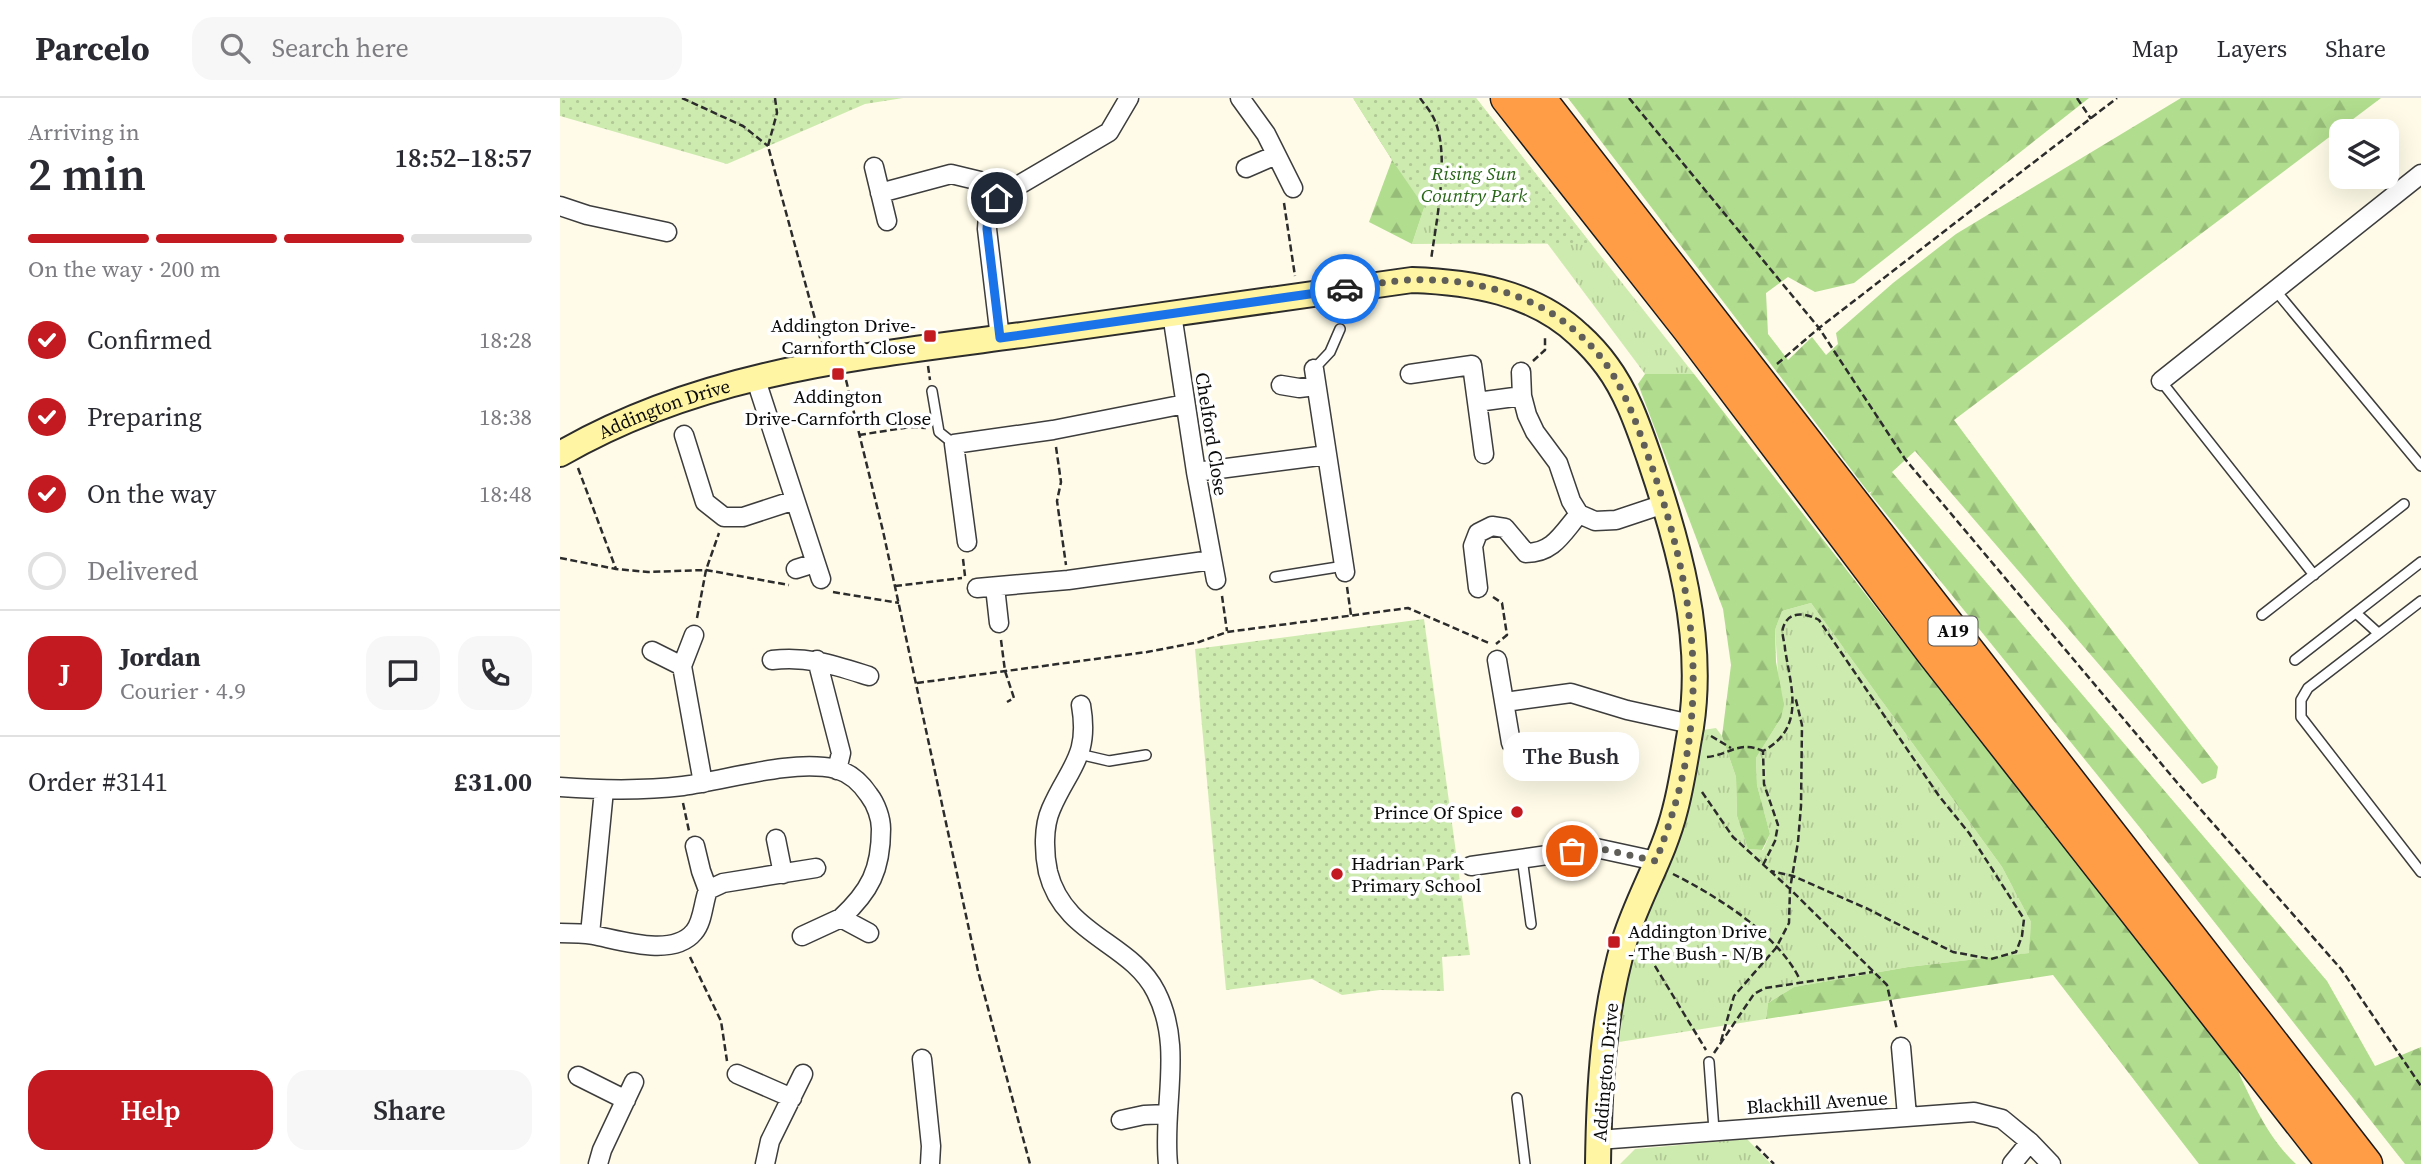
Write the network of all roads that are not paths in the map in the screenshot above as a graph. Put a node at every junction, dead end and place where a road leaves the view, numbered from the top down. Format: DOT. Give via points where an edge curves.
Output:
graph roads {
  1 [pos="1129,98"];
  2 [pos="1240,98"];
  3 [pos="1507,98"];
  4 [pos="1539,98"];
  5 [pos="1276,155"];
  6 [pos="874,167"];
  7 [pos="1246,168"];
  8 [pos="2421,174"];
  9 [pos="1293,188"];
  10 [pos="880,193"];
  11 [pos="997,198"];
  12 [pos="560,206"];
  13 [pos="887,221"];
  14 [pos="667,232"];
  15 [pos="2275,290"];
  16 [pos="1172,314"];
  17 [pos="1340,330"];
  18 [pos="1000,338"];
  19 [pos="1521,372"];
  20 [pos="1410,374"];
  21 [pos="754,377"];
  22 [pos="1315,378"];
  23 [pos="2161,381"];
  24 [pos="1281,385"];
  25 [pos="932,391"];
  26 [pos="1522,396"];
  27 [pos="1476,402"];
  28 [pos="1185,404"];
  29 [pos="684,435"];
  30 [pos="954,444"];
  31 [pos="565,451"];
  32 [pos="1327,454"];
  33 [pos="1483,454"];
  34 [pos="2421,466"];
  35 [pos="1196,472"];
  36 [pos="795,500"];
  37 [pos="2404,503"];
  38 [pos="1664,504"];
  39 [pos="1579,514"];
  40 [pos="967,542"];
  41 [pos="1212,559"];
  42 [pos="2421,562"];
  43 [pos="1344,569"];
  44 [pos="2314,575"];
  45 [pos="796,577"];
  46 [pos="1275,577"];
  47 [pos="1216,580"];
  48 [pos="1478,588"];
  49 [pos="2421,600"];
  50 [pos="2356,613"];
  51 [pos="2262,615"];
  52 [pos="999,623"];
  53 [pos="2378,634"];
  54 [pos="694,635"];
  55 [pos="652,651"];
  56 [pos="1496,652"];
  57 [pos="772,660"];
  58 [pos="817,660"];
  59 [pos="2295,660"];
  60 [pos="682,666"];
  61 [pos="869,677"];
  62 [pos="1505,702"];
  63 [pos="1081,705"];
  64 [pos="1691,724"];
  65 [pos="1511,743"];
  66 [pos="1079,754"];
  67 [pos="1146,755"];
  68 [pos="837,770"];
  69 [pos="703,783"];
  70 [pos="560,787"];
  71 [pos="604,790"];
  72 [pos="776,839"];
  73 [pos="695,846"];
  74 [pos="1522,858"];
  75 [pos="1655,863"];
  76 [pos="1471,866"];
  77 [pos="816,868"];
  78 [pos="2421,872"];
  79 [pos="783,874"];
  80 [pos="708,890"];
  81 [pos="841,919"];
  82 [pos="1531,924"];
  83 [pos="560,933"];
  84 [pos="869,933"];
  85 [pos="590,934"];
  86 [pos="802,936"];
  87 [pos="1901,1047"];
  88 [pos="922,1059"];
  89 [pos="1709,1062"];
  90 [pos="737,1074"];
  91 [pos="803,1074"];
  92 [pos="578,1076"];
  93 [pos="634,1082"];
  94 [pos="792,1098"];
  95 [pos="1517,1098"];
  96 [pos="626,1100"];
  97 [pos="1168,1114"];
  98 [pos="1907,1116"];
  99 [pos="1121,1120"];
  100 [pos="1714,1130"];
  101 [pos="2030,1142"];
  102 [pos="1598,1152"];
  103 [pos="598,1164"];
  104 [pos="765,1164"];
  105 [pos="930,1164"];
  106 [pos="1168,1164"];
  107 [pos="1525,1164"];
  108 [pos="2012,1164"];
  109 [pos="2051,1164"];
  110 [pos="2333,1164"];
  111 [pos="2366,1164"];
  1 -- 11 [label="street" via="1110,132"];
  2 -- 5 [label="street"];
  3 -- 110 [label="highway, A19"];
  4 -- 111 [label="highway, A19"];
  5 -- 7 [label="street"];
  5 -- 9 [label="street"];
  6 -- 10 [label="street"];
  8 -- 15 [label="street"];
  10 -- 11 [label="street" via="951,174 980,181 993,188"];
  10 -- 13 [label="street"];
  11 -- 18 [label="street" via="987,229"];
  12 -- 14 [label="street"];
  15 -- 23 [label="street"];
  15 -- 34 [label="lane"];
  16 -- 18 [label="street, Addington Drive"];
  16 -- 28 [label="street, Chelford Close"];
  16 -- 38 [label="street, Addington Drive" via="1412,280 1458,282 1495,290 1546,310 1578,334 1608,366 1629,404"];
  17 -- 22 [label="lane"];
  18 -- 21 [label="street, Addington Drive"];
  19 -- 26 [label="street"];
  20 -- 27 [label="street" via="1472,365"];
  21 -- 31 [label="street, Addington Drive" via="674,401"];
  21 -- 36 [label="street"];
  22 -- 24 [label="street" via="1299,388"];
  22 -- 32 [label="street"];
  23 -- 44 [label="lane"];
  25 -- 30 [label="lane" via="939,432"];
  26 -- 27 [label="street"];
  26 -- 39 [label="street" via="1535,432 1558,463"];
  27 -- 33 [label="street"];
  28 -- 30 [label="street"];
  28 -- 35 [label="street, Chelford Close"];
  29 -- 36 [label="street" via="705,502 724,517 743,517"];
  30 -- 40 [label="street"];
  32 -- 35 [label="street"];
  32 -- 43 [label="street"];
  35 -- 41 [label="street, Chelford Close"];
  36 -- 45 [label="street" via="823,578"];
  37 -- 44 [label="lane"];
  38 -- 39 [label="street" via="1616,520 1595,521"];
  38 -- 64 [label="street, Addington Drive" via="1691,624"];
  39 -- 48 [label="street" via="1553,545 1540,553 1525,553 1505,528 1492,526 1478,533 1473,546"];
  41 -- 47 [label="street, Chelford Close"];
  41 -- 52 [label="street" via="1068,580 979,584"];
  42 -- 50 [label="lane"];
  43 -- 46 [label="lane"];
  44 -- 51 [label="lane"];
  49 -- 53 [label="lane"];
  50 -- 53 [label="lane"];
  50 -- 59 [label="lane"];
  53 -- 78 [label="lane" via="2308,688 2301,700 2301,717"];
  54 -- 60 [label="street"];
  55 -- 60 [label="street"];
  56 -- 62 [label="street"];
  57 -- 58 [label="street"];
  58 -- 61 [label="street"];
  58 -- 68 [label="street" via="841,752"];
  60 -- 69 [label="street"];
  62 -- 64 [label="street" via="1571,693"];
  62 -- 65 [label="street"];
  63 -- 66 [label="street" via="1084,730"];
  64 -- 75 [label="street, Addington Drive" via="1675,812"];
  66 -- 67 [label="lane" via="1109,761"];
  66 -- 97 [label="street" via="1050,812 1045,844 1048,873 1068,911 1140,970 1156,991 1170,1038"];
  68 -- 69 [label="street" via="799,766"];
  68 -- 81 [label="street" via="860,782 875,802 881,825 880,857 872,881"];
  69 -- 71 [label="street"];
  70 -- 71 [label="street"];
  71 -- 85 [label="street"];
  72 -- 79 [label="street"];
  73 -- 80 [label="street"];
  74 -- 75 [label="street" via="1597,848"];
  74 -- 76 [label="street"];
  74 -- 82 [label="lane"];
  75 -- 102 [label="street, Addington Drive" via="1630,924 1614,982 1604,1037"];
  77 -- 79 [label="street"];
  79 -- 80 [label="street" via="723,883"];
  80 -- 85 [label="street" via="701,919 682,941 636,945"];
  81 -- 84 [label="street"];
  81 -- 86 [label="street"];
  83 -- 85 [label="street"];
  87 -- 98 [label="street"];
  88 -- 105 [label="street"];
  89 -- 100 [label="lane"];
  90 -- 94 [label="street"];
  91 -- 94 [label="street"];
  92 -- 96 [label="street"];
  93 -- 96 [label="street"];
  94 -- 104 [label="street" via="770,1141"];
  95 -- 107 [label="lane"];
  96 -- 103 [label="street"];
  97 -- 99 [label="street"];
  97 -- 106 [label="street"];
  98 -- 100 [label="street, Blackhill Avenue"];
  98 -- 101 [label="street, Blackhill Avenue" via="1974,1111 2002,1119"];
  100 -- 102 [label="street, Blackhill Avenue"];
  101 -- 108 [label="street"];
  101 -- 109 [label="street, Blackhill Avenue"];
}
